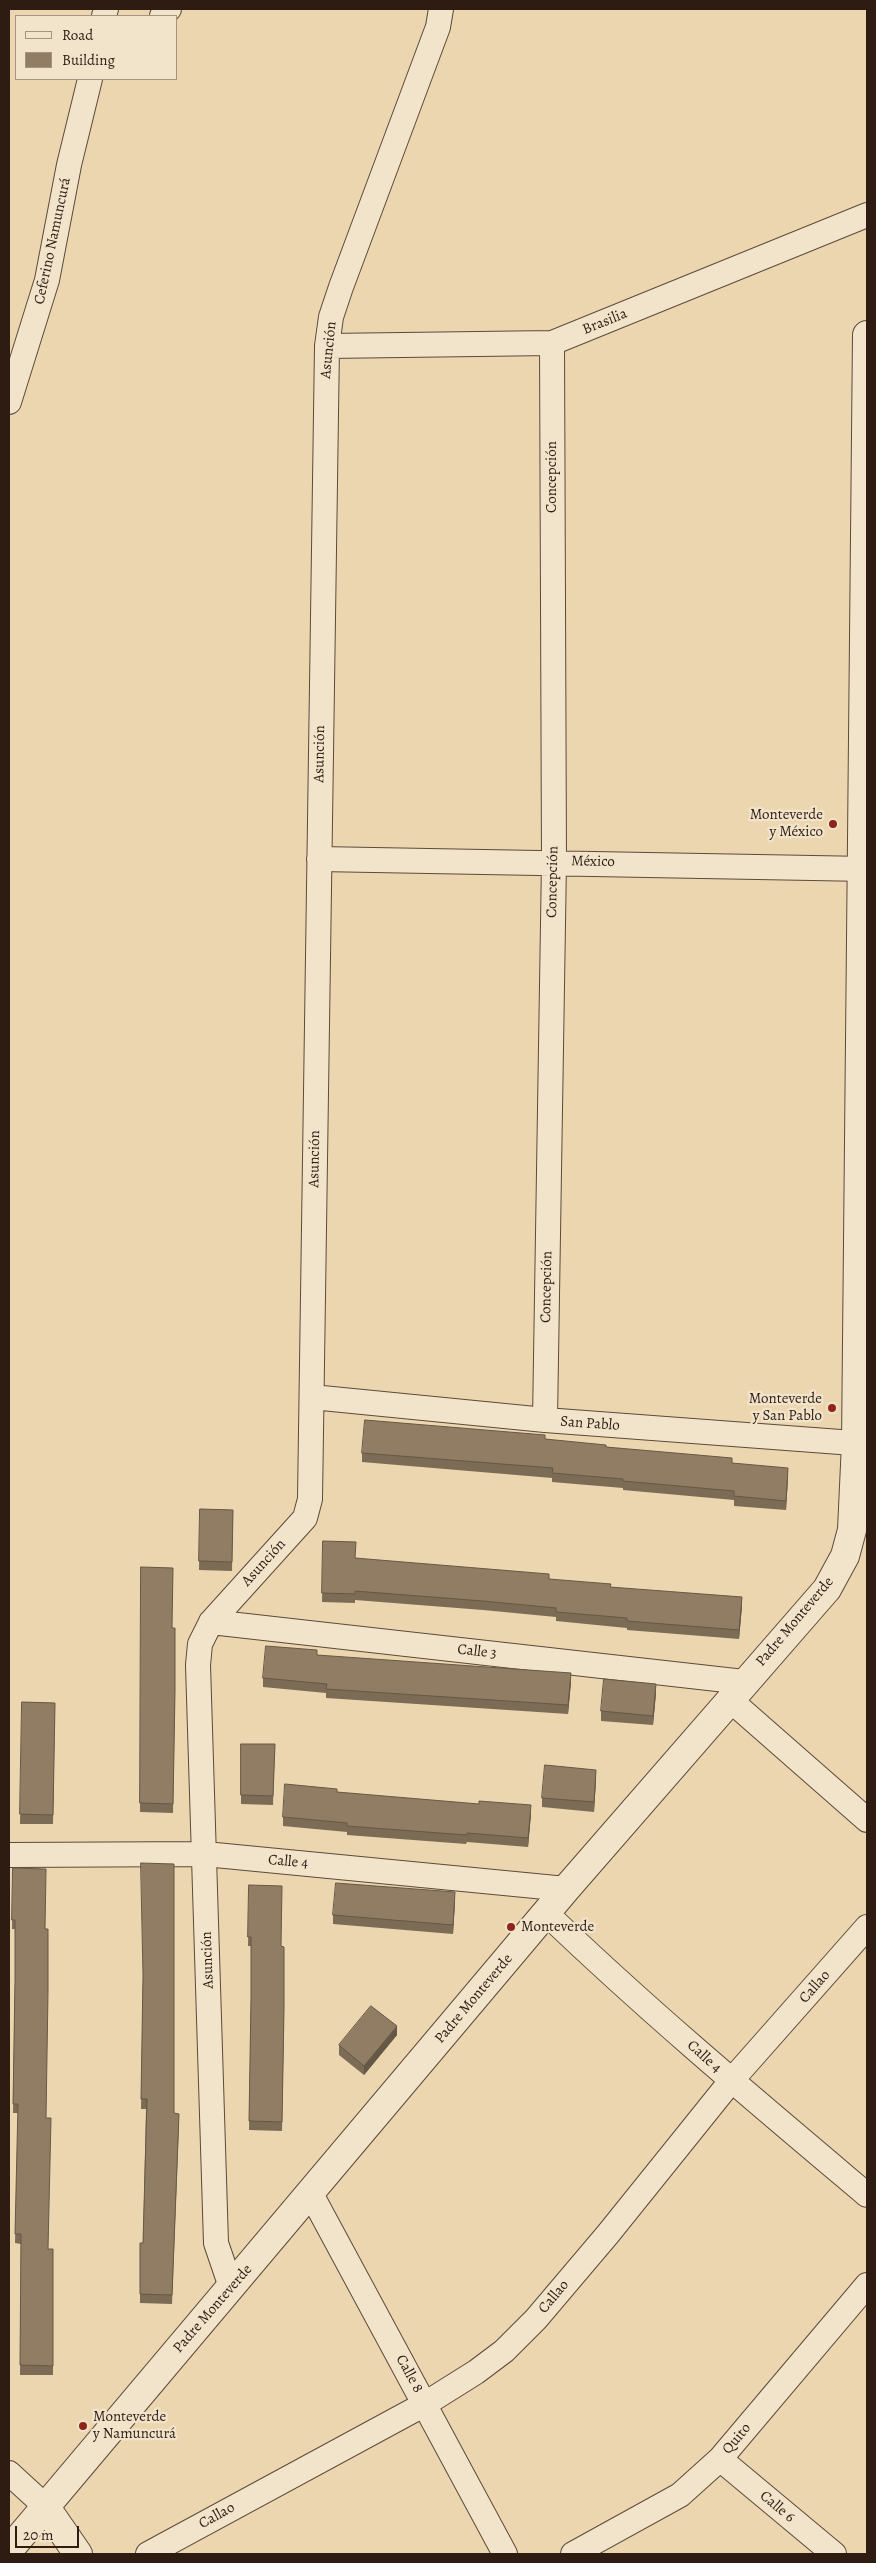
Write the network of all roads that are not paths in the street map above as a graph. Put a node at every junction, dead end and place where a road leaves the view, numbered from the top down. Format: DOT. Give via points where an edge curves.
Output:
graph roads {
  1 [pos="441,9"];
  2 [pos="90,80"];
  3 [pos="867,215"];
  4 [pos="867,335"];
  5 [pos="552,343"];
  6 [pos="327,346"];
  7 [pos="9,402"];
  8 [pos="866,570"];
  9 [pos="319,859"];
  10 [pos="554,861"];
  11 [pos="865,869"];
  12 [pos="312,1397"];
  13 [pos="544,1420"];
  14 [pos="862,1443"];
  15 [pos="211,1622"];
  16 [pos="737,1691"];
  17 [pos="867,1820"];
  18 [pos="205,1854"];
  19 [pos="9,1855"];
  20 [pos="566,1889"];
  21 [pos="546,1913"];
  22 [pos="867,1927"];
  23 [pos="731,2082"];
  24 [pos="311,2194"];
  25 [pos="867,2194"];
  26 [pos="867,2285"];
  27 [pos="232,2288"];
  28 [pos="425,2404"];
  29 [pos="720,2459"];
  30 [pos="9,2473"];
  31 [pos="44,2506"];
  32 [pos="10,2550"];
  33 [pos="78,2554"];
  34 [pos="148,2554"];
  35 [pos="505,2554"];
  36 [pos="573,2554"];
  37 [pos="834,2554"];
  1 -- 6 [label="street, Asunción" via="438,27 341,287 331,317"];
  2 -- 7 [label="street, Ceferino Namuncurá" via="48,280"];
  3 -- 5 [label="street, Brasilia"];
  4 -- 8 [label="street, Padre Monteverde"];
  5 -- 6 [label="street, Brasilia"];
  5 -- 10 [label="street, Concepción"];
  6 -- 9 [label="street, Asunción"];
  8 -- 11 [label="street, Padre Monteverde"];
  9 -- 10 [label="street, México"];
  9 -- 12 [label="street, Asunción"];
  10 -- 11 [label="street, México"];
  10 -- 13 [label="street, Concepción"];
  11 -- 14 [label="street, Padre Monteverde"];
  12 -- 13 [label="street, San Pablo"];
  12 -- 15 [label="street, Asunción" via="310,1499 305,1518"];
  13 -- 14 [label="street, San Pablo"];
  14 -- 16 [label="street, Padre Monteverde" via="852,1530 845,1556 827,1589"];
  15 -- 16 [label="street, Calle 3"];
  15 -- 18 [label="street, Asunción" via="200,1644 198,1665"];
  16 -- 17 [label="street"];
  16 -- 20 [label="street, Padre Monteverde"];
  18 -- 19 [label="street, Calle 4"];
  18 -- 20 [label="street, Calle 4"];
  18 -- 27 [label="street, Asunción" via="216,2243"];
  20 -- 21 [label="street, Padre Monteverde"];
  21 -- 23 [label="street, Calle 4"];
  21 -- 24 [label="street, Padre Monteverde"];
  22 -- 23 [label="street, Callao"];
  23 -- 25 [label="street, Calle 4"];
  23 -- 28 [label="street, Callao" via="536,2319 504,2351"];
  24 -- 27 [label="street, Padre Monteverde"];
  24 -- 28 [label="street, Calle 8"];
  26 -- 29 [label="street, Quito"];
  27 -- 31 [label="street, Padre Monteverde"];
  28 -- 34 [label="street, Callao"];
  28 -- 35 [label="street, Calle 8"];
  29 -- 36 [label="street, Quito" via="680,2495"];
  29 -- 37 [label="street, Calle 6"];
  30 -- 31 [label="street"];
  31 -- 32 [label="street, Padre Monteverde"];
  31 -- 33 [label="street"];
}
